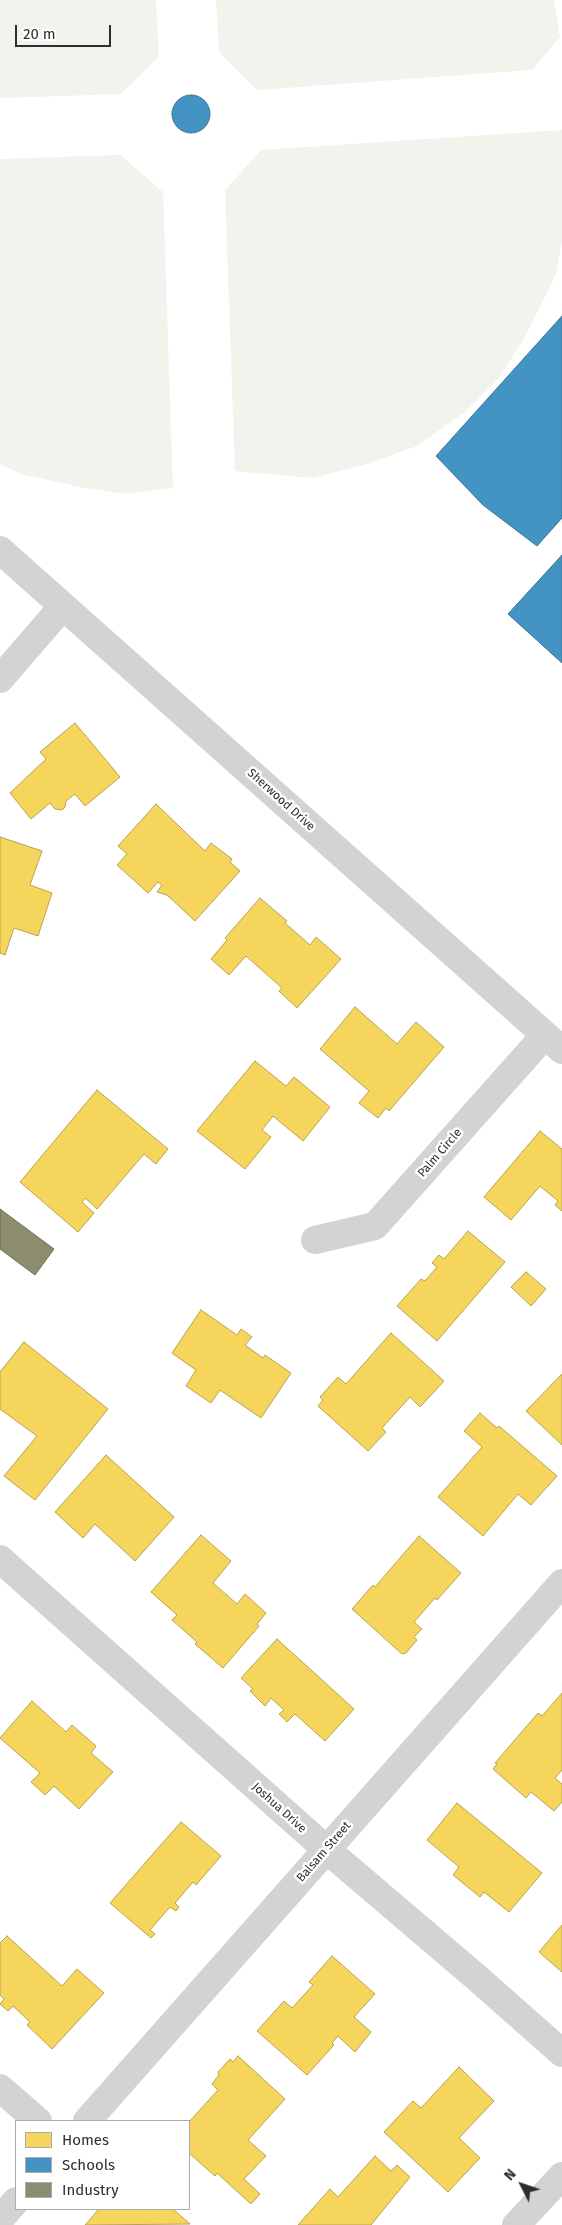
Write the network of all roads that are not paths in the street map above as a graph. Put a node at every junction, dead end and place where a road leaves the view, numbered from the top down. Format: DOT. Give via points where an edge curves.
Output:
graph roads {
  1 [pos="0,550"];
  2 [pos="64,606"];
  3 [pos="0,679"];
  4 [pos="553,1042"];
  5 [pos="316,1240"];
  6 [pos="0,1559"];
  7 [pos="562,1583"];
  8 [pos="326,1850"];
  9 [pos="562,2053"];
  10 [pos="0,2088"];
  11 [pos="37,2120"];
  12 [pos="87,2120"];
  13 [pos="562,2176"];
  14 [pos="15,2202"];
  15 [pos="0,2219"];
  16 [pos="516,2225"];
  1 -- 2 [label="street, Sherwood Drive"];
  2 -- 3 [label="street"];
  2 -- 4 [label="street, Sherwood Drive"];
  4 -- 5 [label="street, Palm Circle" via="375,1226"];
  6 -- 8 [label="street, Joshua Drive"];
  7 -- 8 [label="street, Balsam Street"];
  8 -- 9 [label="street, Joshua Drive"];
  8 -- 12 [label="street, Balsam Street"];
  10 -- 11 [label="street"];
  13 -- 16 [label="street"];
  14 -- 15 [label="street"];
}
